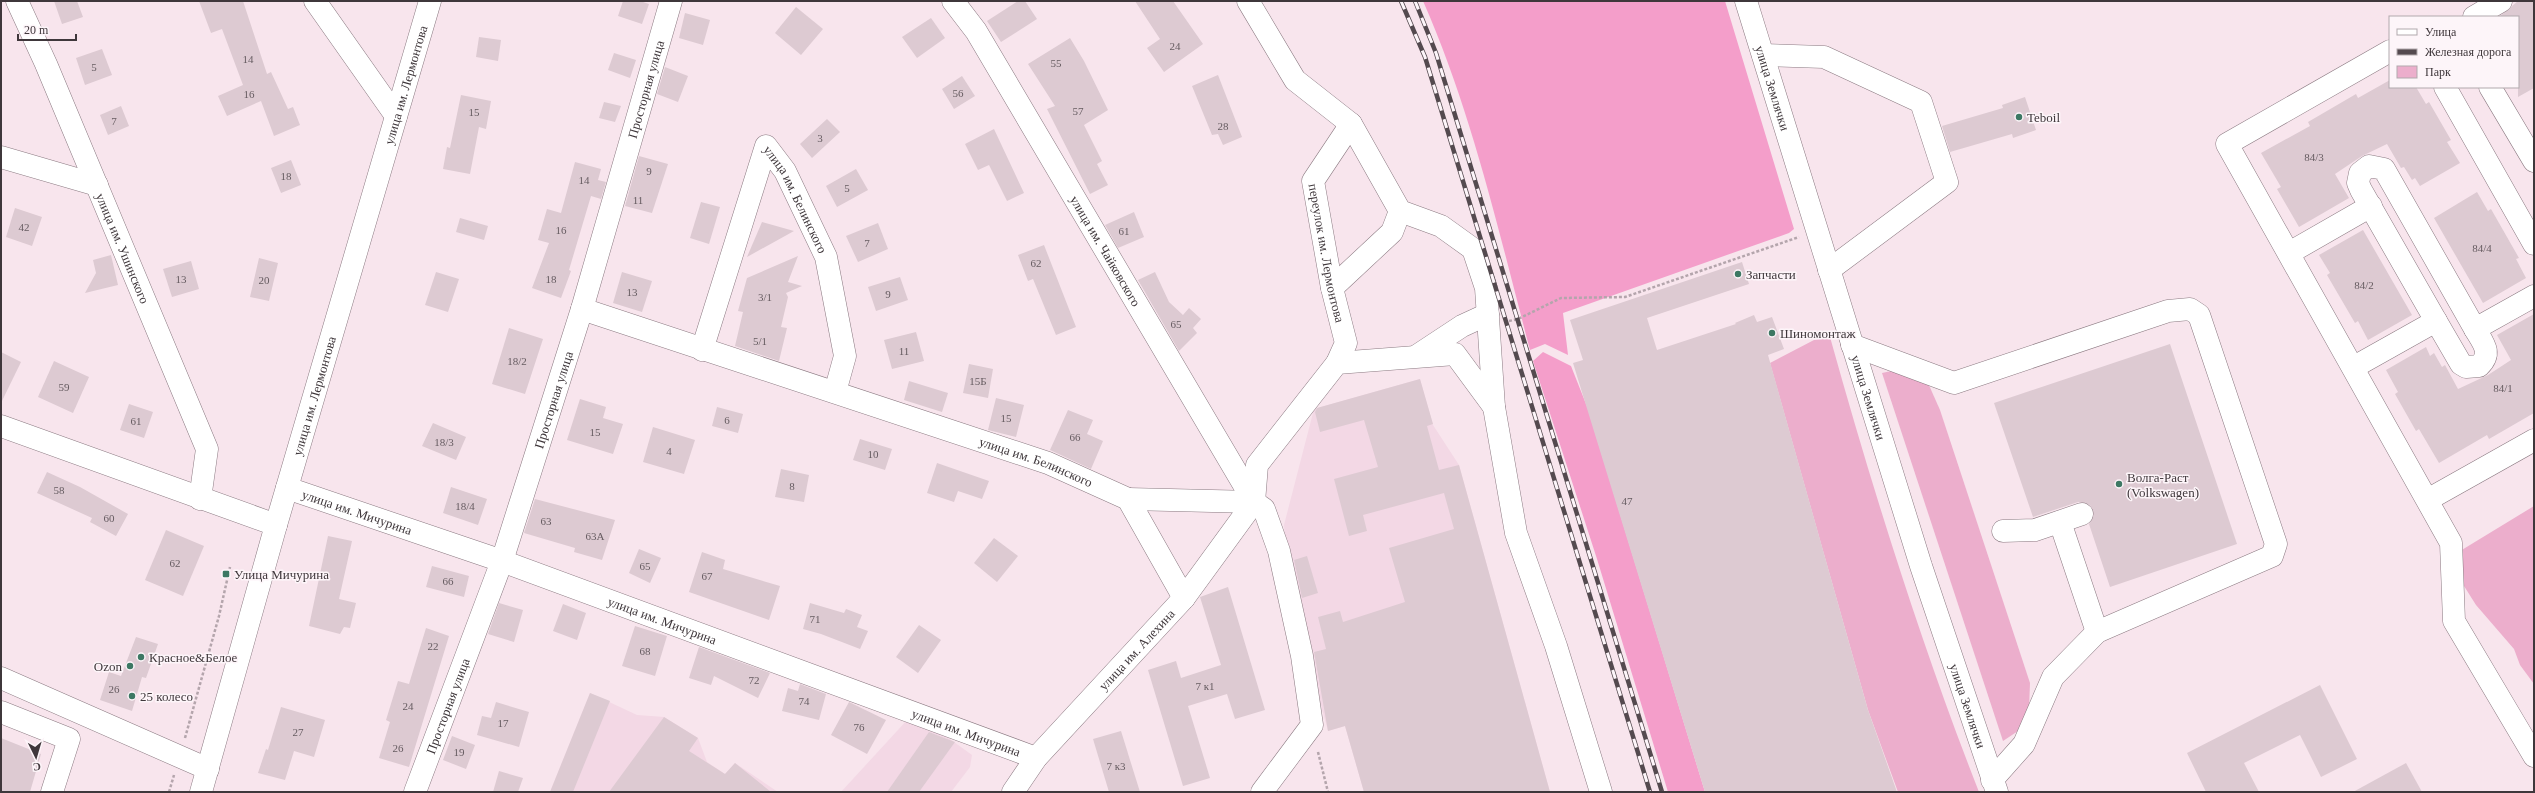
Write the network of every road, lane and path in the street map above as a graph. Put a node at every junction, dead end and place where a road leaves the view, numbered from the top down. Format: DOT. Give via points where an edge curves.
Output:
graph roads {
  1 [pos="17,1"];
  2 [pos="315,1"];
  3 [pos="430,1"];
  4 [pos="671,1"];
  5 [pos="953,1"];
  6 [pos="1248,1"];
  7 [pos="1746,1"];
  8 [pos="2501,1"];
  9 [pos="2476,16"];
  10 [pos="2389,53"];
  11 [pos="1763,55"];
  12 [pos="2446,88"];
  13 [pos="2491,88"];
  14 [pos="396,116"];
  15 [pos="1351,124"];
  16 [pos="1,157"];
  17 [pos="2534,161"];
  18 [pos="97,185"];
  19 [pos="2371,206"];
  20 [pos="1400,211"];
  21 [pos="1818,231"];
  22 [pos="2534,244"];
  23 [pos="2289,253"];
  24 [pos="1829,270"];
  25 [pos="1332,288"];
  26 [pos="2534,296"];
  27 [pos="582,309"];
  28 [pos="1488,314"];
  29 [pos="2436,321"];
  30 [pos="2475,329"];
  31 [pos="1852,345"];
  32 [pos="702,350"];
  33 [pos="1418,355"];
  34 [pos="1337,363"];
  35 [pos="2354,367"];
  36 [pos="835,392"];
  37 [pos="1494,407"];
  38 [pos="1,426"];
  39 [pos="2534,440"];
  40 [pos="287,488"];
  41 [pos="200,499"];
  42 [pos="1128,499"];
  43 [pos="2429,499"];
  44 [pos="1254,502"];
  45 [pos="2082,514"];
  46 [pos="2060,522"];
  47 [pos="276,525"];
  48 [pos="2003,531"];
  49 [pos="502,561"];
  50 [pos="230,567"];
  51 [pos="1184,598"];
  52 [pos="2097,632"];
  53 [pos="1,678"];
  54 [pos="1,712"];
  55 [pos="1312,725"];
  56 [pos="2534,756"];
  57 [pos="179,757"];
  58 [pos="1036,758"];
  59 [pos="208,769"];
  60 [pos="1994,786"];
  61 [pos="52,792"];
  62 [pos="169,792"];
  63 [pos="201,792"];
  64 [pos="415,792"];
  65 [pos="1013,792"];
  66 [pos="1262,792"];
  67 [pos="1328,792"];
  68 [pos="1601,792"];
  1 -- 18 [label="main road, улица им. Ушинского"];
  2 -- 14 [label="main road"];
  3 -- 14 [label="main road, улица им. Лермонтова"];
  4 -- 27 [label="main road, Просторная улица"];
  5 -- 44 [label="main road, улица им. Чайковского" via="976,31"];
  6 -- 15 [label="main road" via="1296,80"];
  7 -- 11 [label="main road, улица Землячки"];
  8 -- 9 [label="main road"];
  10 -- 23 [label="main road" via="2227,144"];
  11 -- 21 [label="main road, улица Землячки"];
  11 -- 24 [label="main road" via="1824,57 1921,102 1947,182"];
  12 -- 22 [label="main road"];
  13 -- 17 [label="main road"];
  14 -- 40 [label="main road, улица им. Лермонтова"];
  15 -- 20 [label="main road"];
  15 -- 25 [label="main road, переулок им. Лермонтова" via="1313,181"];
  16 -- 18 [label="main road"];
  18 -- 41 [label="main road, улица им. Ушинского" via="208,449"];
  19 -- 23 [label="main road"];
  19 -- 29 [label="main road"];
  19 -- 30 [label="main road" via="2358,183 2360,173 2369,166 2379,166 2384,169"];
  20 -- 25 [label="main road" via="1392,232"];
  20 -- 28 [label="main road" via="1441,226 1473,249 1486,288"];
  21 -- 24 [label="main road, улица Землячки"];
  21 -- 28 [label="path" via="1625,297 1561,298 1518,319 1506,322"];
  23 -- 35 [label="main road"];
  24 -- 31 [label="main road, улица Землячки"];
  25 -- 34 [label="main road, переулок им. Лермонтова" via="1346,343"];
  26 -- 30 [label="main road"];
  27 -- 32 [label="main road, улица им. Белинского"];
  27 -- 49 [label="main road, Просторная улица"];
  28 -- 33 [label="main road" via="1462,326"];
  28 -- 37 [label="main road"];
  29 -- 30 [label="main road" via="2461,364 2466,367 2479,366 2487,355 2487,349"];
  29 -- 35 [label="main road"];
  31 -- 52 [label="main road" via="1954,384 2168,311 2190,309 2199,315 2276,544 2272,556"];
  31 -- 60 [label="main road, улица Землячки" via="1921,566"];
  32 -- 36 [label="main road, улица им. Белинского"];
  32 -- 36 [label="main road, улица им. Белинского" via="766,146 785,171 826,257 845,356"];
  33 -- 34 [label="main road"];
  33 -- 37 [label="main road" via="1455,354"];
  34 -- 44 [label="main road, переулок им. Лермонтова" via="1257,465"];
  35 -- 43 [label="main road"];
  36 -- 42 [label="main road, улица им. Белинского" via="1048,463"];
  37 -- 68 [label="main road" via="1516,533 1556,646"];
  38 -- 41 [label="main road"];
  39 -- 43 [label="main road"];
  40 -- 47 [label="main road, улица им. Лермонтова"];
  40 -- 49 [label="main road, улица им. Мичурина"];
  41 -- 47 [label="main road"];
  42 -- 44 [label="main road"];
  42 -- 51 [label="main road"];
  43 -- 56 [label="main road" via="2452,543 2454,621"];
  44 -- 51 [label="main road, улица им. Алехина"];
  44 -- 55 [label="main road, улица им. Чайковского" via="1264,509 1280,551 1302,656"];
  45 -- 46 [label="main road"];
  46 -- 48 [label="main road" via="2035,530"];
  46 -- 52 [label="main road"];
  47 -- 59 [label="main road, улица им. Лермонтова"];
  49 -- 58 [label="main road, улица им. Мичурина"];
  49 -- 64 [label="main road, Просторная улица"];
  50 -- 57 [label="path" via="219,616"];
  51 -- 58 [label="main road, улица им. Алехина"];
  52 -- 60 [label="main road" via="2053,677 2024,744"];
  53 -- 57 [label="main road"];
  54 -- 61 [label="main road" via="69,739"];
  55 -- 66 [label="main road"];
  55 -- 67 [label="path"];
  57 -- 59 [label="main road"];
  57 -- 62 [label="path"];
  58 -- 65 [label="main road, улица им. Алехина"];
  59 -- 63 [label="main road, улица им. Лермонтова"];
}
